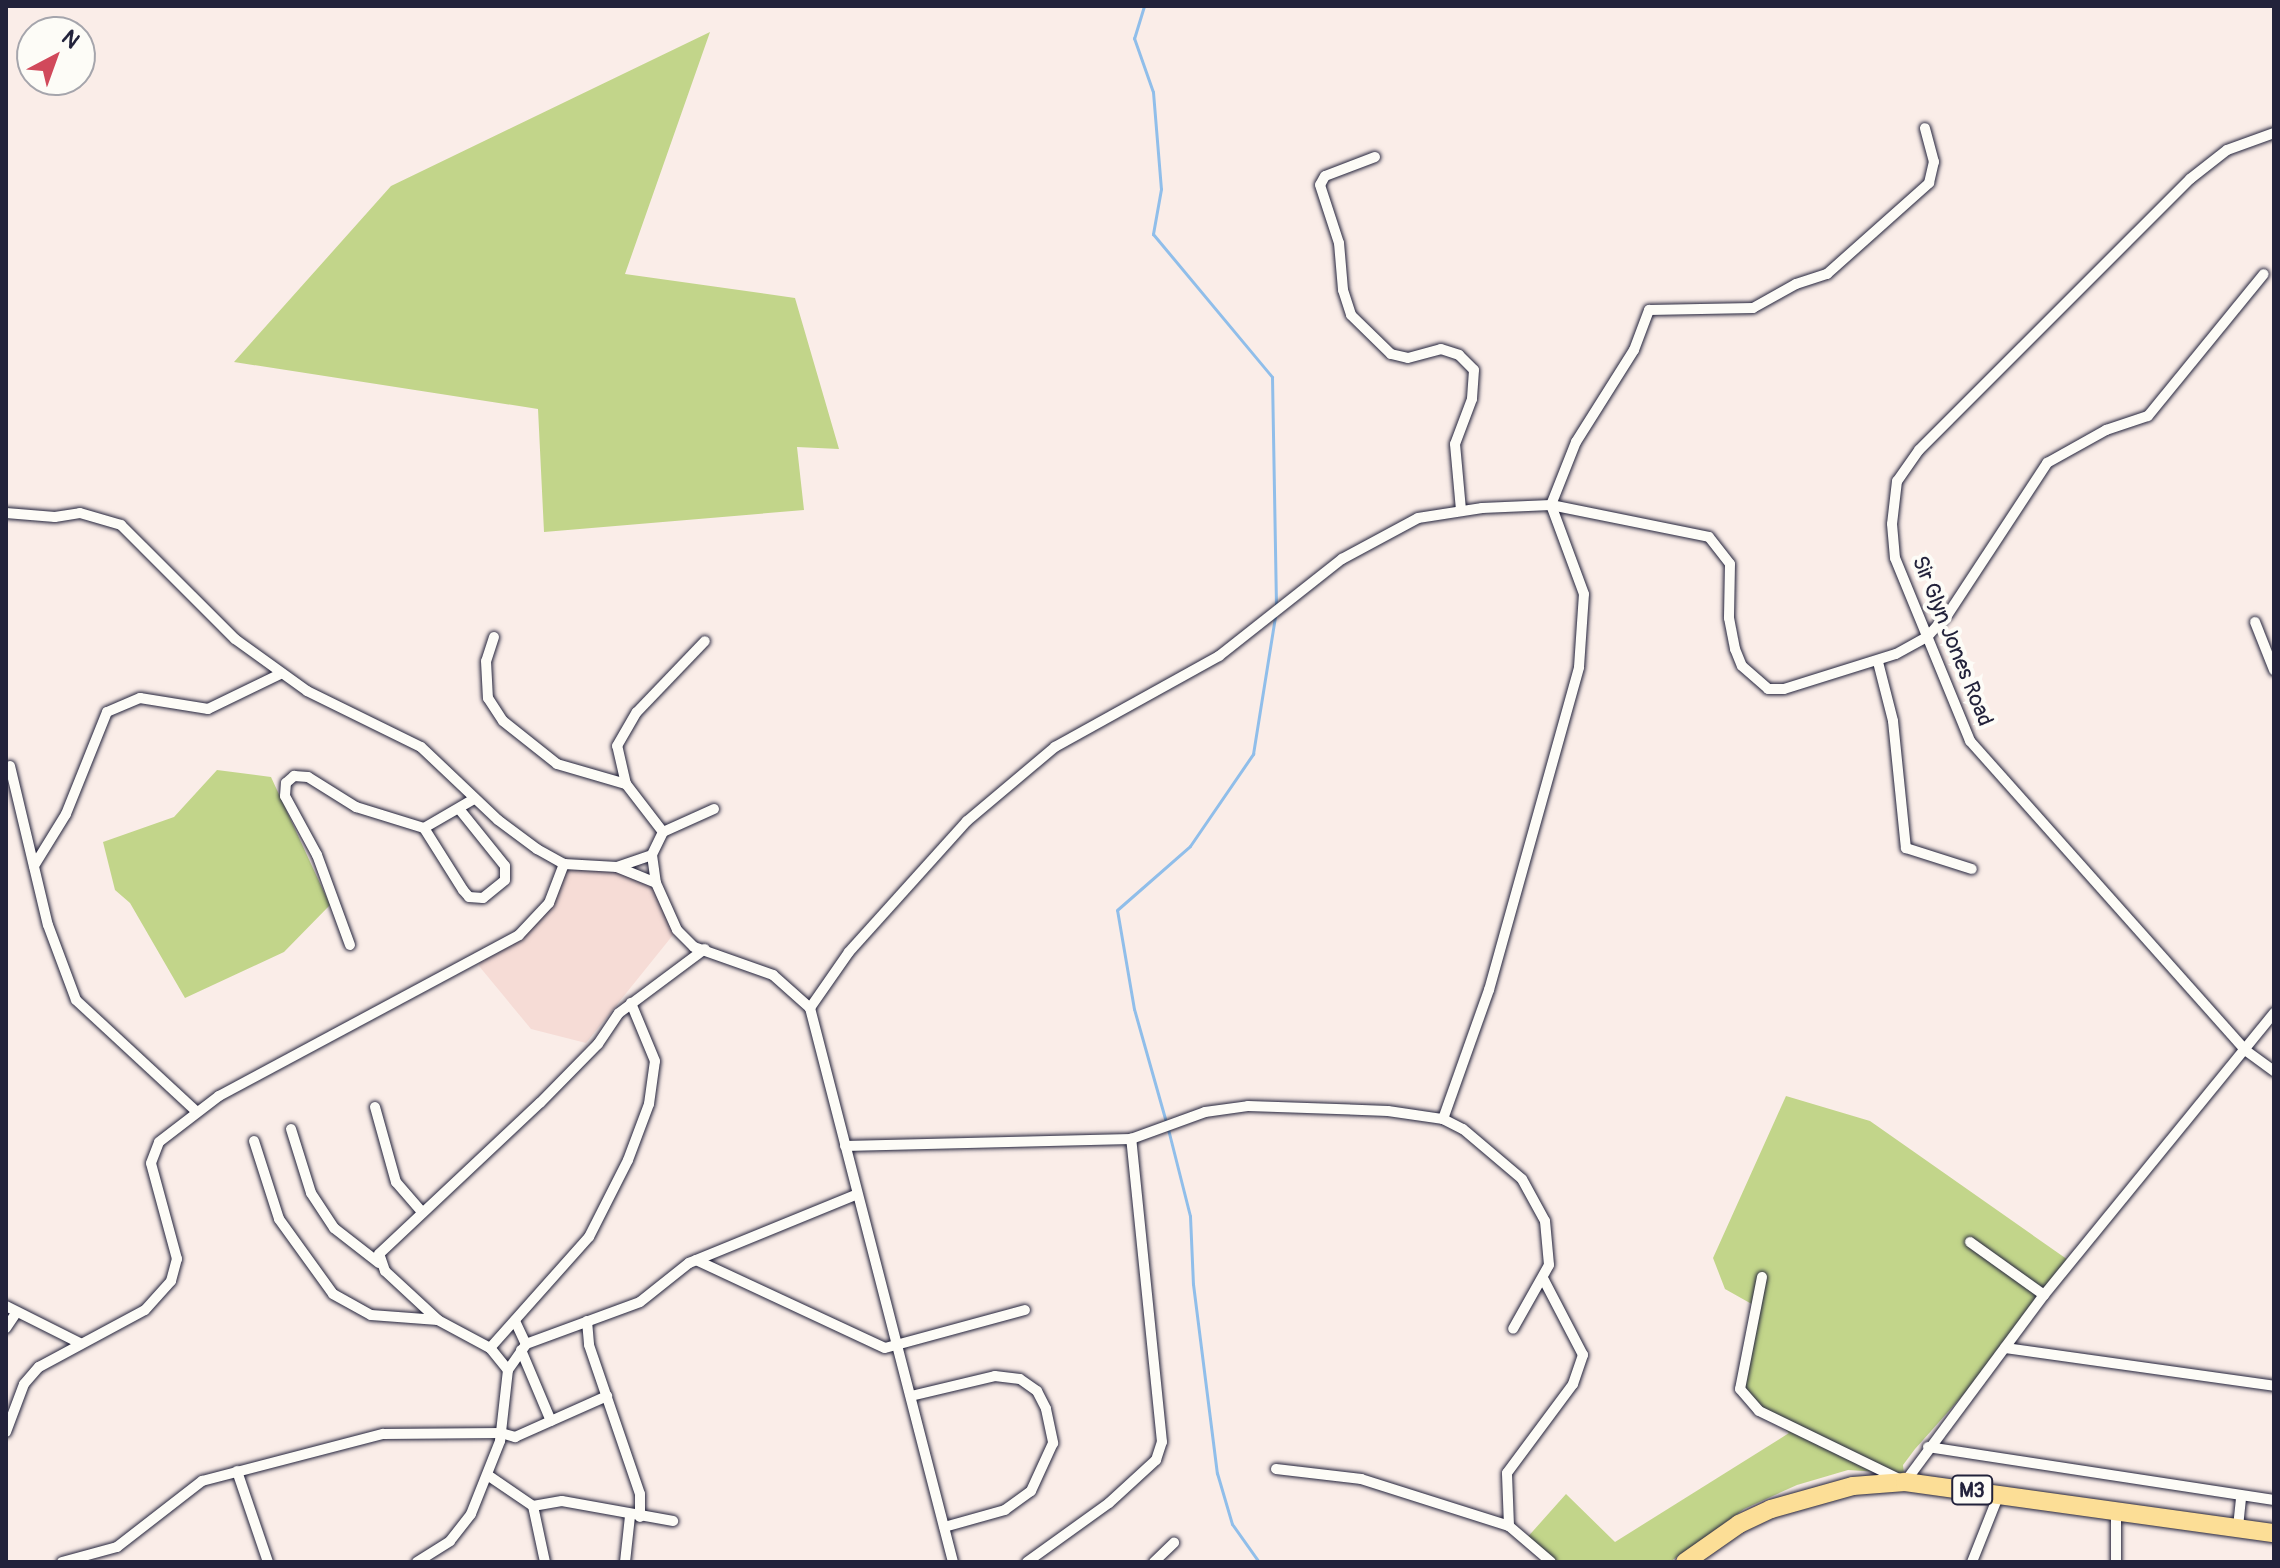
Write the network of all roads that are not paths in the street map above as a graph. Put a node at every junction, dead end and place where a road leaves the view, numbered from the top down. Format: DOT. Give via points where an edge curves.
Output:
graph roads {
  1 [pos="1925,128"];
  2 [pos="2274,133"];
  3 [pos="1375,157"];
  4 [pos="2264,274"];
  5 [pos="1551,505"];
  6 [pos="1461,510"];
  7 [pos="6,513"];
  8 [pos="2255,622"];
  9 [pos="1928,636"];
  10 [pos="494,637"];
  11 [pos="705,641"];
  12 [pos="1878,662"];
  13 [pos="2274,670"];
  14 [pos="282,673"];
  15 [pos="10,766"];
  16 [pos="626,784"];
  17 [pos="474,799"];
  18 [pos="714,809"];
  19 [pos="460,810"];
  20 [pos="424,828"];
  21 [pos="663,832"];
  22 [pos="652,855"];
  23 [pos="564,864"];
  24 [pos="34,866"];
  25 [pos="617,867"];
  26 [pos="1972,869"];
  27 [pos="656,883"];
  28 [pos="350,945"];
  29 [pos="705,949"];
  30 [pos="631,1003"];
  31 [pos="810,1008"];
  32 [pos="2274,1013"];
  33 [pos="2245,1050"];
  34 [pos="2274,1071"];
  35 [pos="375,1107"];
  36 [pos="196,1111"];
  37 [pos="1443,1119"];
  38 [pos="291,1129"];
  39 [pos="1131,1139"];
  40 [pos="254,1141"];
  41 [pos="845,1146"];
  42 [pos="856,1195"];
  43 [pos="421,1211"];
  44 [pos="1970,1242"];
  45 [pos="696,1260"];
  46 [pos="379,1263"];
  47 [pos="1762,1277"];
  48 [pos="1544,1280"];
  49 [pos="2044,1295"];
  50 [pos="6,1306"];
  51 [pos="1025,1310"];
  52 [pos="16,1313"];
  53 [pos="438,1320"];
  54 [pos="587,1321"];
  55 [pos="516,1323"];
  56 [pos="6,1328"];
  57 [pos="1513,1329"];
  58 [pos="80,1343"];
  59 [pos="898,1345"];
  60 [pos="524,1347"];
  61 [pos="490,1348"];
  62 [pos="2005,1348"];
  63 [pos="508,1370"];
  64 [pos="2274,1386"];
  65 [pos="607,1396"];
  66 [pos="911,1396"];
  67 [pos="10,1409"];
  68 [pos="551,1421"];
  69 [pos="6,1432"];
  70 [pos="501,1433"];
  71 [pos="1928,1447"];
  72 [pos="1276,1469"];
  73 [pos="237,1471"];
  74 [pos="489,1476"];
  75 [pos="1905,1482"];
  76 [pos="1999,1494"];
  77 [pos="2241,1496"];
  78 [pos="2274,1500"];
  79 [pos="533,1506"];
  80 [pos="2116,1509"];
  81 [pos="635,1516"];
  82 [pos="673,1521"];
  83 [pos="1509,1526"];
  84 [pos="944,1527"];
  85 [pos="2238,1527"];
  86 [pos="2274,1533"];
  87 [pos="1174,1543"];
  88 [pos="1709,1543"];
  89 [pos="62,1562"];
  90 [pos="268,1562"];
  91 [pos="417,1562"];
  92 [pos="545,1562"];
  93 [pos="625,1562"];
  94 [pos="953,1562"];
  95 [pos="1027,1562"];
  96 [pos="1154,1562"];
  97 [pos="1551,1562"];
  98 [pos="1685,1562"];
  99 [pos="1710,1562"];
  100 [pos="1972,1562"];
  101 [pos="2116,1562"];
  1 -- 5 [label="street" via="1934,162 1929,183 1827,274 1753,308 1649,310 1634,350 1576,442"];
  2 -- 9 [label="street, Sir Glyn Jones Road" via="2227,150 2190,179 1905,468 1895,498 1895,558"];
  3 -- 6 [label="street" via="1325,176 1320,185 1339,243 1343,290 1351,315 1391,354 1408,358 1441,349 1459,355 1474,370 1472,399 1455,444"];
  4 -- 9 [label="street" via="2152,412 2056,456 2037,473 1980,571"];
  5 -- 6 [label="street"];
  5 -- 12 [label="street" via="1696,533 1716,542 1730,564 1729,618 1735,649 1742,666 1768,689"];
  5 -- 37 [label="street" via="1584,594 1579,667 1489,990"];
  6 -- 31 [label="street" via="1418,518 1385,533 1342,559 1219,656 1055,747 967,821 849,952"];
  7 -- 14 [label="street" via="80,513 121,525 235,639"];
  8 -- 13 [label="street"];
  9 -- 12 [label="street"];
  9 -- 33 [label="street, Sir Glyn Jones Road" via="1970,741"];
  10 -- 16 [label="street" via="486,661 488,698 503,721 557,764"];
  11 -- 16 [label="street" via="621,733 617,746"];
  12 -- 26 [label="street" via="1893,721 1906,848"];
  14 -- 17 [label="street" via="342,711 421,747"];
  14 -- 24 [label="street" via="208,709 140,698 107,712 66,814"];
  15 -- 24 [label="street"];
  16 -- 21 [label="street"];
  17 -- 19 [label="street"];
  17 -- 23 [label="street"];
  18 -- 21 [label="street"];
  19 -- 20 [label="street"];
  19 -- 20 [label="street" via="505,866 505,880 483,898 469,897 463,890"];
  20 -- 28 [label="street" via="356,807 308,777 294,776 286,783 285,796 317,855"];
  21 -- 22 [label="street"];
  22 -- 25 [label="street"];
  22 -- 27 [label="street"];
  23 -- 25 [label="street"];
  23 -- 36 [label="street" via="549,903 519,935"];
  24 -- 36 [label="street" via="76,1000"];
  25 -- 27 [label="street"];
  27 -- 29 [label="street" via="677,930 694,947"];
  29 -- 30 [label="street"];
  29 -- 31 [label="street" via="773,975"];
  30 -- 43 [label="street" via="540,1103"];
  30 -- 55 [label="street" via="655,1061 649,1104 589,1237"];
  31 -- 41 [label="street"];
  32 -- 33 [label="street"];
  33 -- 34 [label="street, Sir Glyn Jones Road"];
  33 -- 49 [label="street"];
  35 -- 43 [label="street" via="396,1182"];
  36 -- 58 [label="street" via="159,1142 151,1163 177,1269 145,1310"];
  37 -- 39 [label="street" via="1388,1111 1248,1106 1205,1112"];
  37 -- 48 [label="street" via="1512,1170 1536,1201 1550,1250"];
  38 -- 46 [label="street" via="311,1193 334,1228"];
  39 -- 41 [label="street"];
  39 -- 95 [label="street" via="1162,1442 1156,1460 1109,1503"];
  40 -- 53 [label="street" via="279,1219 333,1294 371,1315"];
  41 -- 42 [label="street"];
  42 -- 45 [label="street"];
  42 -- 59 [label="street"];
  43 -- 46 [label="street" via="383,1247"];
  44 -- 49 [label="street"];
  45 -- 54 [label="street" via="640,1302"];
  45 -- 59 [label="street" via="862,1339 885,1348"];
  46 -- 53 [label="street"];
  47 -- 75 [label="street" via="1740,1389 1759,1411"];
  48 -- 57 [label="street"];
  48 -- 83 [label="street" via="1583,1355 1573,1384 1507,1473"];
  49 -- 62 [label="street"];
  50 -- 52 [label="street"];
  51 -- 59 [label="street"];
  52 -- 56 [label="street"];
  52 -- 58 [label="street"];
  53 -- 61 [label="street"];
  54 -- 60 [label="street"];
  54 -- 65 [label="street"];
  55 -- 60 [label="street"];
  55 -- 61 [label="street"];
  58 -- 67 [label="street" via="39,1367"];
  59 -- 66 [label="street"];
  60 -- 63 [label="street"];
  60 -- 68 [label="street"];
  61 -- 63 [label="street"];
  62 -- 64 [label="street"];
  62 -- 71 [label="street"];
  63 -- 70 [label="street"];
  65 -- 68 [label="street"];
  65 -- 81 [label="street" via="640,1494"];
  66 -- 84 [label="street"];
  66 -- 84 [label="street" via="995,1376 1020,1379 1037,1391 1046,1409 1053,1443 1031,1491 1005,1510"];
  67 -- 69 [label="street"];
  68 -- 70 [label="street" via="515,1437"];
  70 -- 73 [label="street" via="383,1434"];
  70 -- 74 [label="street"];
  71 -- 75 [label="street"];
  71 -- 77 [label="street"];
  72 -- 83 [label="street" via="1361,1479"];
  73 -- 89 [label="street" via="191,1486 108,1553"];
  73 -- 90 [label="street"];
  74 -- 79 [label="street"];
  74 -- 91 [label="street" via="471,1514 450,1541"];
  75 -- 76 [label="highway, M3"];
  75 -- 88 [label="highway, M3" via="1811,1496 1771,1509"];
  76 -- 80 [label="highway, M3"];
  76 -- 100 [label="street"];
  77 -- 78 [label="street"];
  77 -- 85 [label="street"];
  79 -- 81 [label="street" via="562,1501"];
  79 -- 92 [label="street"];
  80 -- 85 [label="highway, M3"];
  80 -- 101 [label="street"];
  81 -- 82 [label="street"];
  81 -- 93 [label="street"];
  83 -- 97 [label="street"];
  84 -- 94 [label="street"];
  85 -- 86 [label="highway, M3"];
  87 -- 96 [label="street"];
  88 -- 98 [label="highway, M3"];
  88 -- 99 [label="street"];
}
